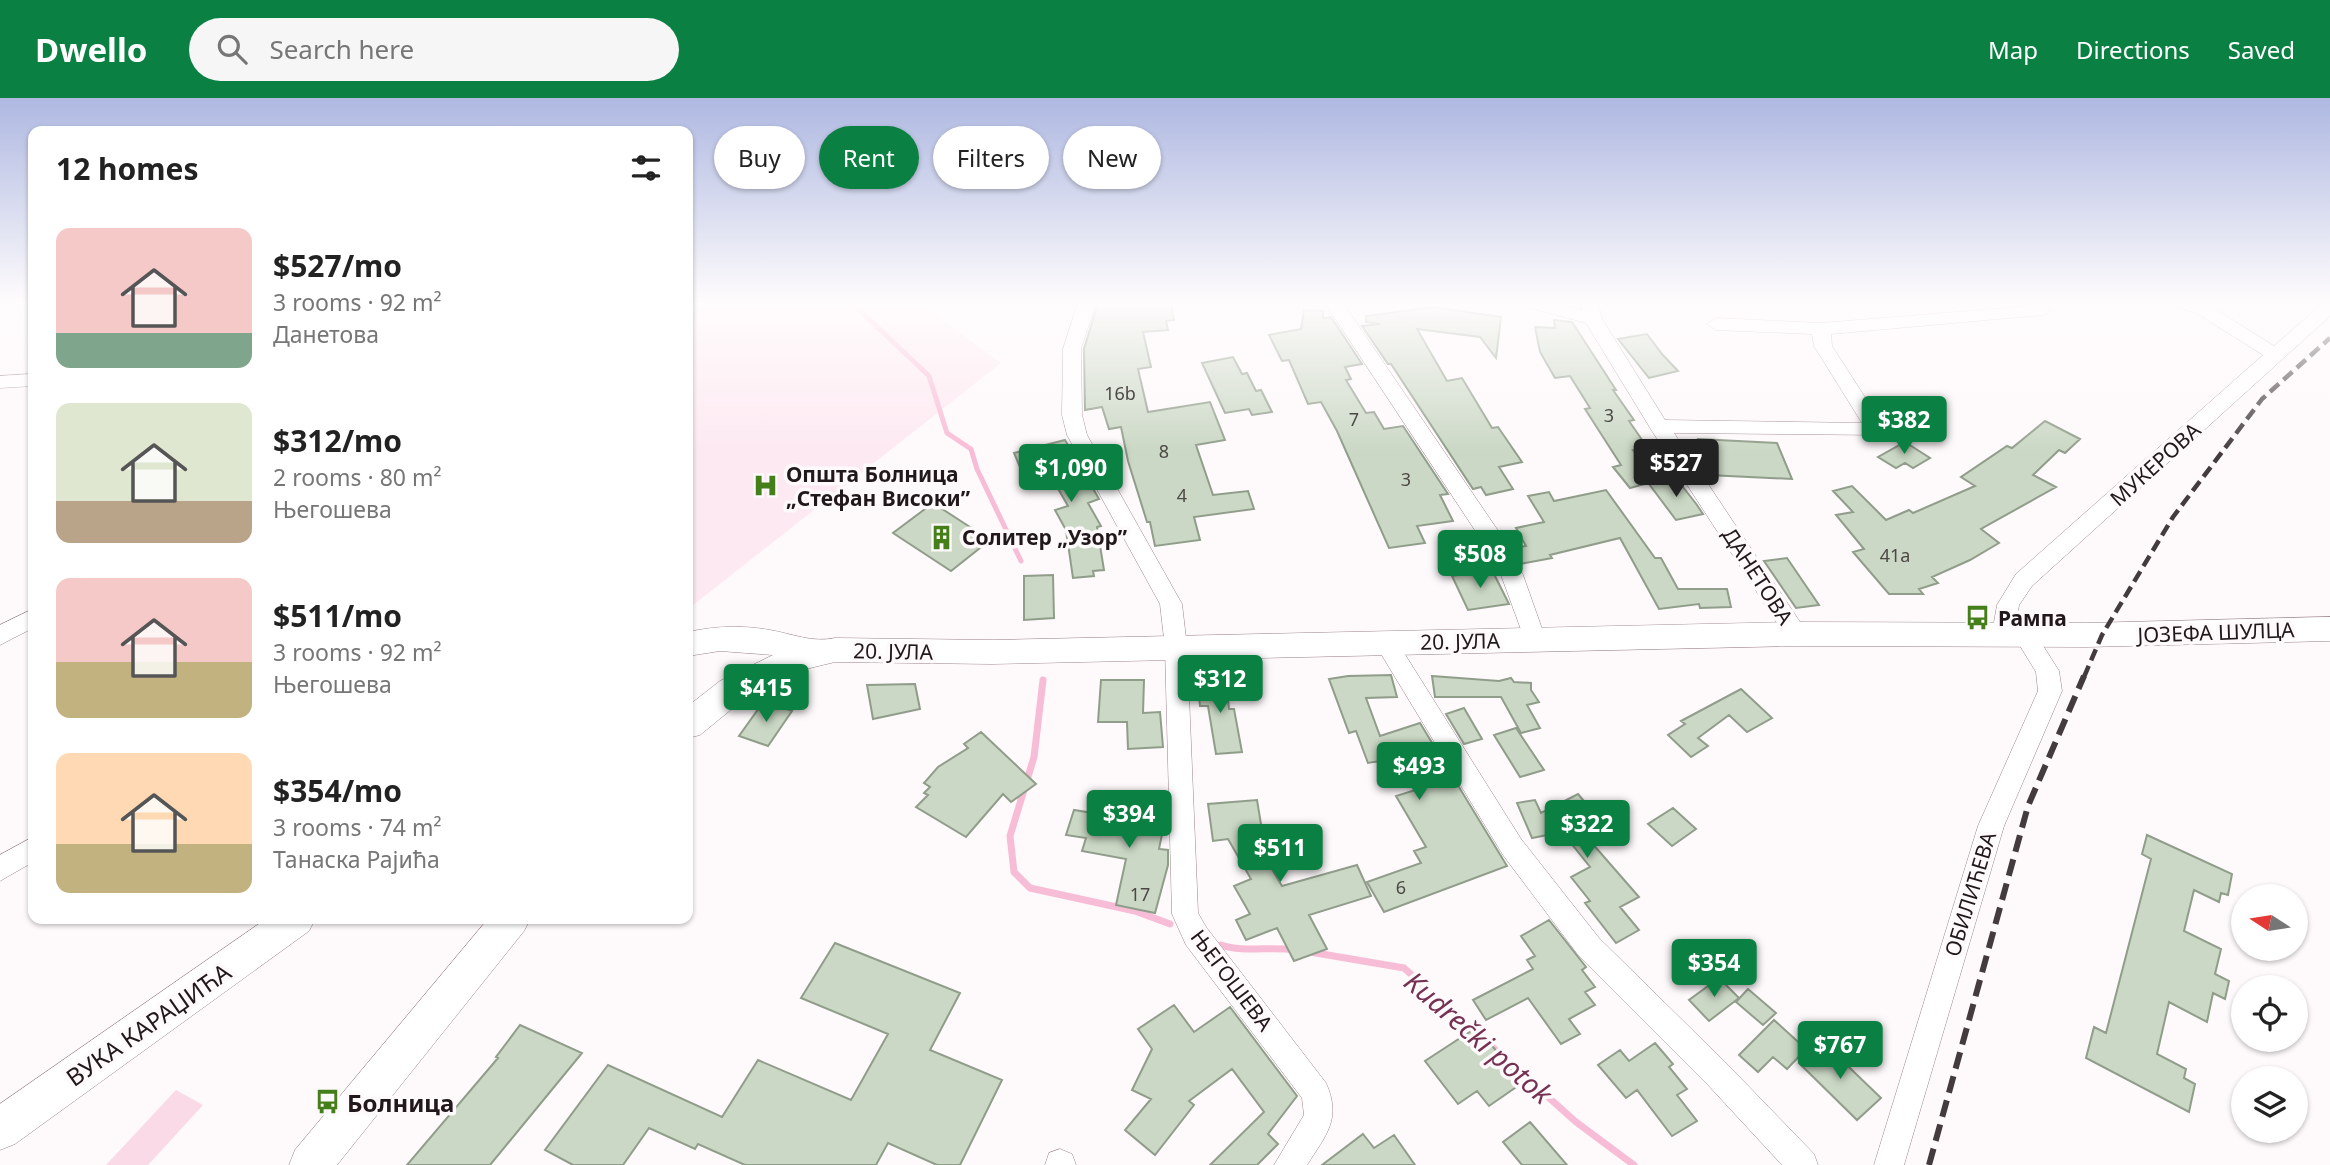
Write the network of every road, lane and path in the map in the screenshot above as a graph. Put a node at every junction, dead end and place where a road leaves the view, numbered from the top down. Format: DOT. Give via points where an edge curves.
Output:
graph roads {
  1 [pos="1072,353"];
  2 [pos="1367,353"];
  3 [pos="1616,353"];
  4 [pos="1827,353"];
  5 [pos="2273,353"];
  6 [pos="2278,353"];
  7 [pos="2276,355"];
  8 [pos="28,380"];
  9 [pos="0,382"];
  10 [pos="1659,426"];
  11 [pos="28,621"];
  12 [pos="2330,629"];
  13 [pos="1796,634"];
  14 [pos="2014,634"];
  15 [pos="2102,635"];
  16 [pos="0,636"];
  17 [pos="1535,640"];
  18 [pos="693,643"];
  19 [pos="1386,643"];
  20 [pos="1176,647"];
  21 [pos="818,653"];
  22 [pos="693,721"];
  23 [pos="28,851"];
  24 [pos="0,869"];
  25 [pos="289,924"];
  26 [pos="507,924"];
  27 [pos="0,1129"];
  28 [pos="310,1165"];
  29 [pos="1289,1165"];
  30 [pos="1803,1165"];
  31 [pos="1889,1165"];
  1 -- 20 [label="street, ЊЕГОШЕВА" via="1072,415 1077,435 1171,604"];
  2 -- 17 [label="street" via="1493,540 1512,575"];
  3 -- 10 [label="street, ДАНЕТОВА"];
  4 -- 10 [label="street" via="1876,430"];
  5 -- 7 [label="street"];
  6 -- 7 [label="street, МУКЕРОВА"];
  7 -- 14 [label="street, МУКЕРОВА" via="2015,590 2006,608"];
  8 -- 9 [label="street"];
  10 -- 13 [label="street, ДАНЕТОВА"];
  11 -- 16 [label="street"];
  12 -- 15 [label="main road, ЈОЗЕФА ШУЛЦА"];
  13 -- 14 [label="main road, 20. ЈУЛА"];
  13 -- 17 [label="main road, 20. ЈУЛА"];
  14 -- 15 [label="main road, 20. ЈУЛА"];
  14 -- 31 [label="street, ОБИЛИЋЕВА" via="2047,671 2050,691 1991,826"];
  17 -- 19 [label="main road, 20. ЈУЛА"];
  18 -- 21 [label="main road" via="758,639"];
  19 -- 20 [label="main road, 20. ЈУЛА"];
  19 -- 30 [label="street" via="1512,847 1589,947"];
  20 -- 21 [label="main road, 20. ЈУЛА"];
  20 -- 29 [label="street, ЊЕГОШЕВА" via="1185,914 1196,936 1316,1093 1319,1118"];
  21 -- 22 [label="main road" via="752,677"];
  23 -- 24 [label="street"];
  25 -- 27 [label="main road, ВУКА КАРАЏИЋА"];
  26 -- 28 [label="main road"];
}
